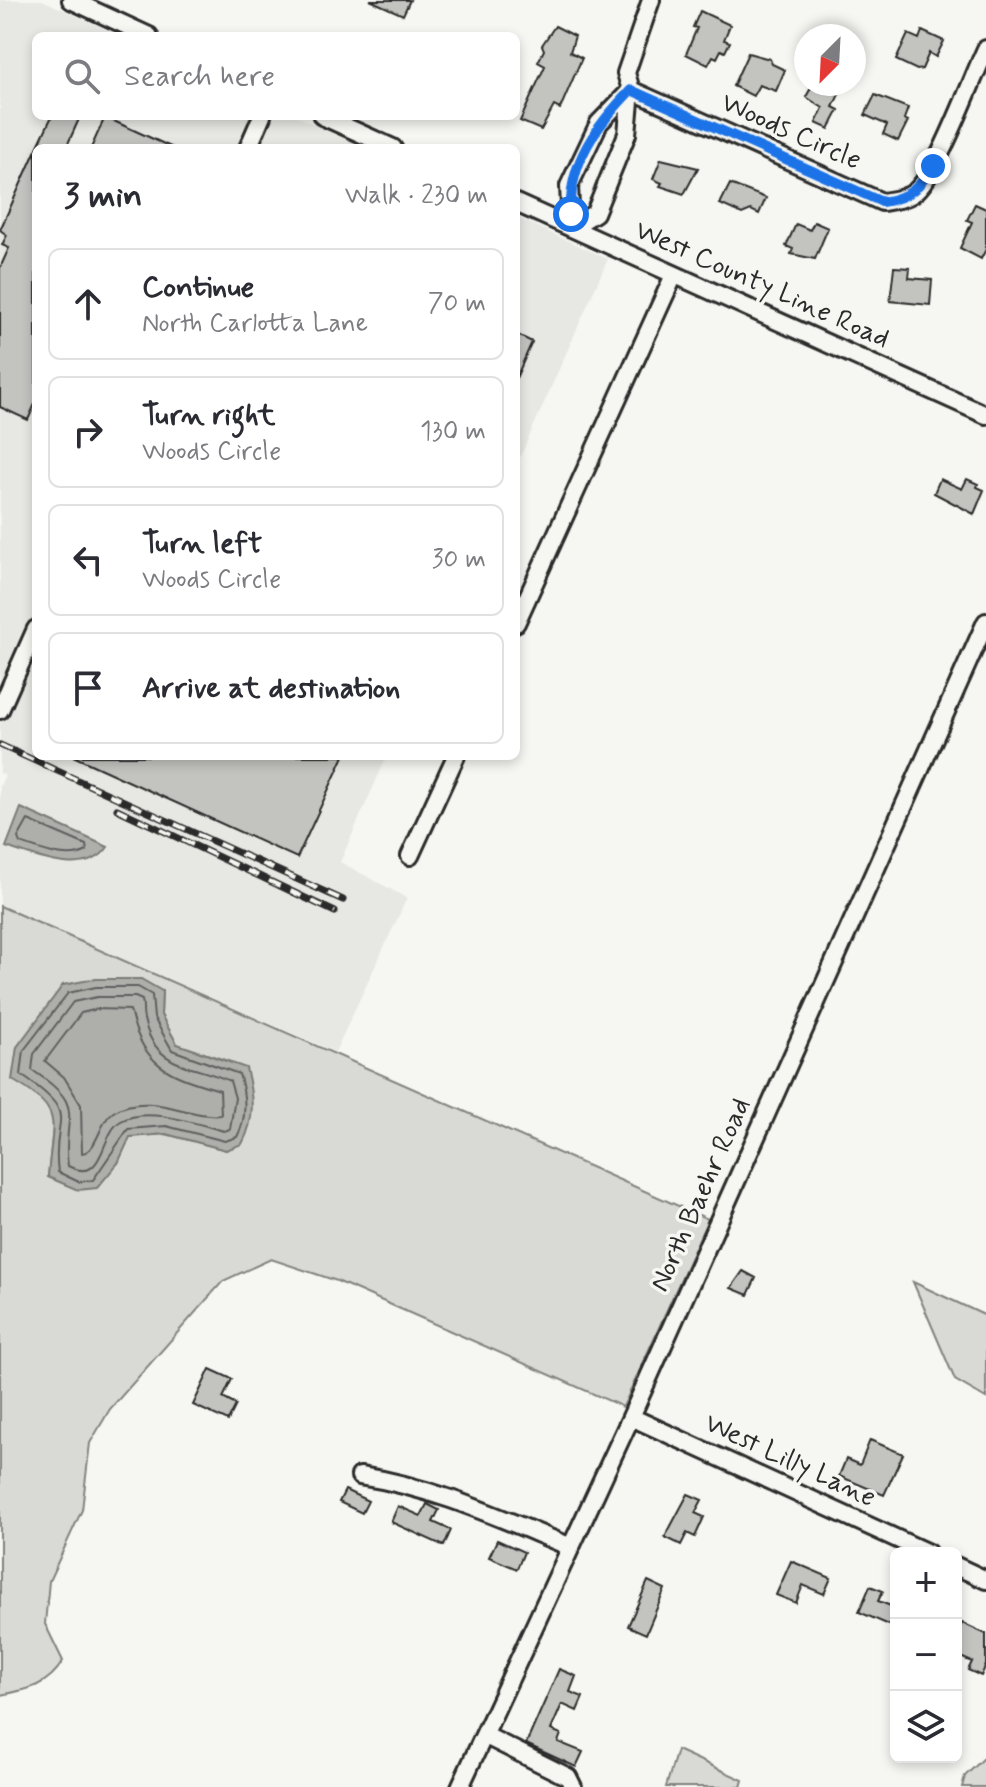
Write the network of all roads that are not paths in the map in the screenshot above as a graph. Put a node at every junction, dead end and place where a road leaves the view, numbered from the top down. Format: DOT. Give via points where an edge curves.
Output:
graph roads {
  1 [pos="71,0"];
  2 [pos="651,0"];
  3 [pos="140,32"];
  4 [pos="986,49"];
  5 [pos="631,90"];
  6 [pos="260,120"];
  7 [pos="331,120"];
  8 [pos="250,144"];
  9 [pos="384,144"];
  10 [pos="520,205"];
  11 [pos="571,228"];
  12 [pos="674,275"];
  13 [pos="986,415"];
  14 [pos="520,614"];
  15 [pos="986,622"];
  16 [pos="32,638"];
  17 [pos="0,710"];
  18 [pos="454,760"];
  19 [pos="410,856"];
  20 [pos="631,1417"];
  21 [pos="360,1476"];
  22 [pos="571,1547"];
  23 [pos="915,1547"];
  24 [pos="962,1569"];
  25 [pos="986,1580"];
  26 [pos="484,1735"];
  27 [pos="460,1787"];
  28 [pos="573,1787"];
  1 -- 3 [label="street"];
  2 -- 5 [label="street" via="626,73"];
  4 -- 5 [label="street, Woods Circle" via="917,190 882,202"];
  5 -- 11 [label="street" via="627,134 595,213"];
  5 -- 11 [label="street" via="599,123 569,186"];
  6 -- 8 [label="street"];
  7 -- 9 [label="street"];
  10 -- 11 [label="street, West County Line Road"];
  11 -- 12 [label="street, West County Line Road"];
  12 -- 13 [label="street, West County Line Road"];
  12 -- 14 [label="street"];
  15 -- 20 [label="street, North Baehr Road"];
  16 -- 17 [label="street"];
  18 -- 19 [label="street"];
  20 -- 22 [label="street, North Baehr Road"];
  20 -- 23 [label="street, West Lilly Lane"];
  21 -- 22 [label="street" via="437,1494"];
  22 -- 26 [label="street, North Baehr Road"];
  24 -- 25 [label="street"];
  26 -- 27 [label="street, North Baehr Road"];
  26 -- 28 [label="street" via="568,1777"];
}
